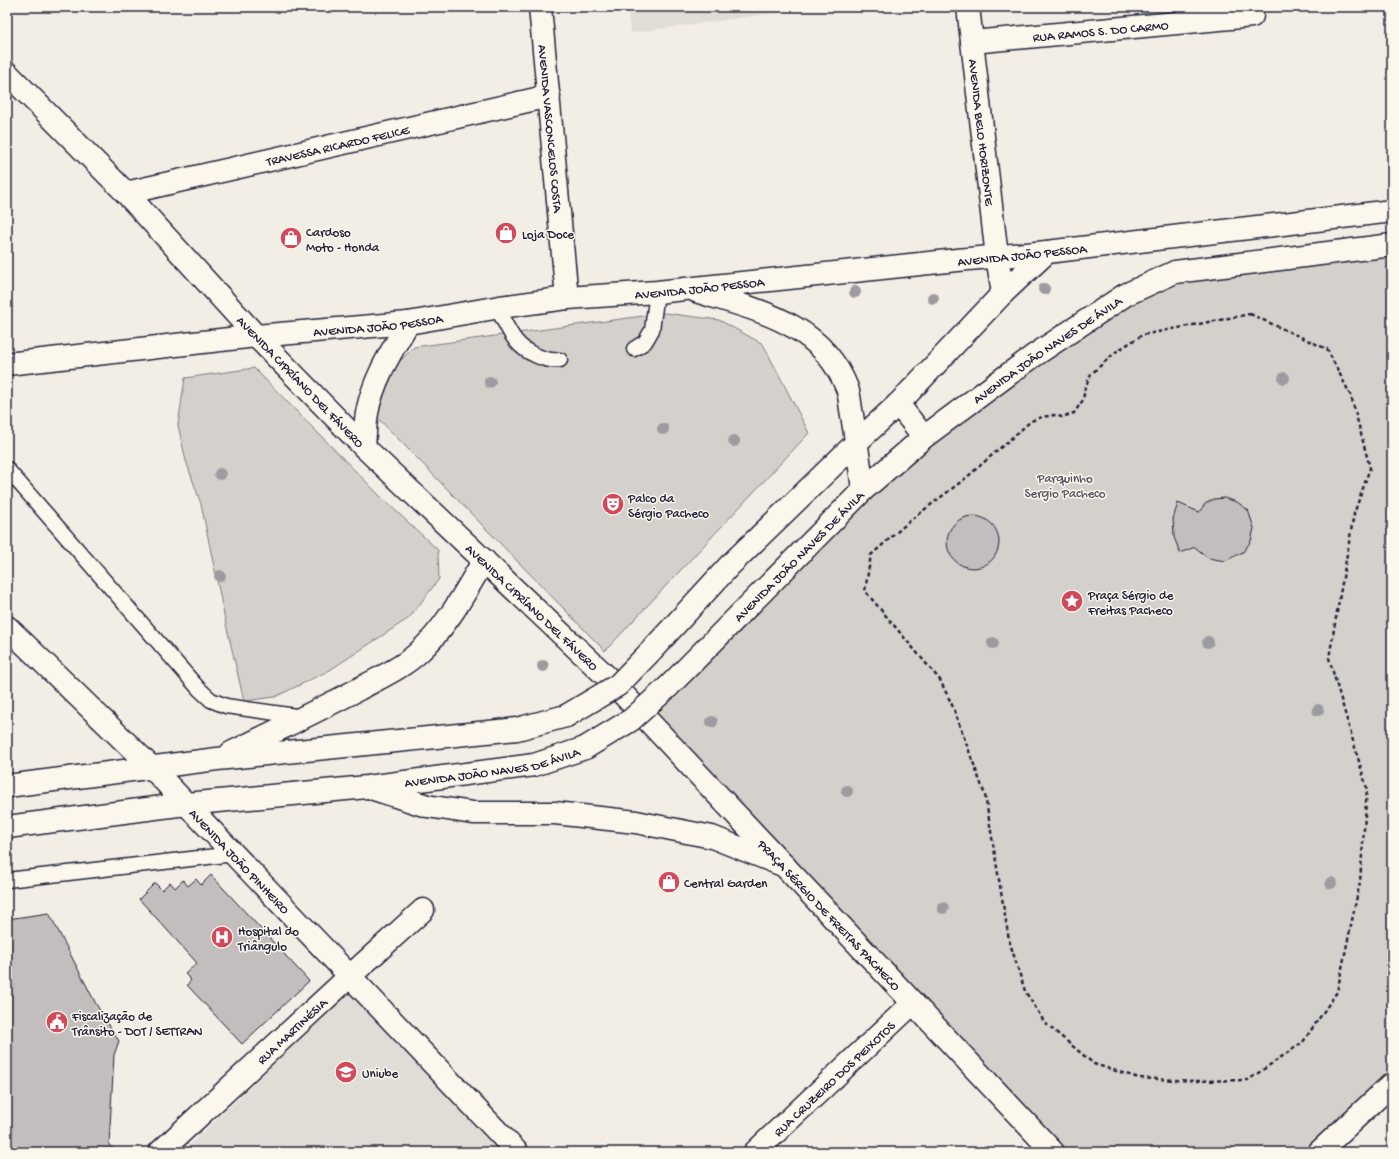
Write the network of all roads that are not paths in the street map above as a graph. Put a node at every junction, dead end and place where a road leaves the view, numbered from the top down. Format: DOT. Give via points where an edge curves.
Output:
graph roads {
  1 [pos="540,7"];
  2 [pos="968,7"];
  3 [pos="1252,16"];
  4 [pos="972,42"];
  5 [pos="7,73"];
  6 [pos="549,96"];
  7 [pos="126,193"];
  8 [pos="1392,211"];
  9 [pos="1392,245"];
  10 [pos="1047,252"];
  11 [pos="997,257"];
  12 [pos="687,288"];
  13 [pos="657,292"];
  14 [pos="1003,293"];
  15 [pos="567,298"];
  16 [pos="497,308"];
  17 [pos="408,323"];
  18 [pos="256,336"];
  19 [pos="634,349"];
  20 [pos="560,360"];
  21 [pos="7,364"];
  22 [pos="898,404"];
  23 [pos="924,437"];
  24 [pos="857,442"];
  25 [pos="364,447"];
  26 [pos="7,469"];
  27 [pos="863,490"];
  28 [pos="484,560"];
  29 [pos="7,626"];
  30 [pos="607,677"];
  31 [pos="306,717"];
  32 [pos="217,759"];
  33 [pos="152,768"];
  34 [pos="7,786"];
  35 [pos="367,787"];
  36 [pos="186,804"];
  37 [pos="7,827"];
  38 [pos="234,854"];
  39 [pos="785,866"];
  40 [pos="7,880"];
  41 [pos="423,910"];
  42 [pos="350,976"];
  43 [pos="914,1003"];
  44 [pos="1392,1084"];
  45 [pos="160,1152"];
  46 [pos="517,1152"];
  47 [pos="755,1152"];
  48 [pos="1053,1152"];
  49 [pos="1318,1152"];
  1 -- 6 [label="street, AVENIDA VASCONCELOS COSTA"];
  2 -- 4 [label="street, AVENIDA BELO HORIZONTE"];
  3 -- 4 [label="street, RUA RAMOS S. DO CARMO"];
  4 -- 11 [label="street, AVENIDA BELO HORIZONTE"];
  5 -- 7 [label="street, AVENIDA CIPRÍANO DEL FÁVERO"];
  6 -- 7 [label="street, TRAVESSA RICARDO FELICE"];
  6 -- 15 [label="street, AVENIDA VASCONCELOS COSTA"];
  7 -- 18 [label="street, AVENIDA CIPRÍANO DEL FÁVERO"];
  8 -- 10 [label="street, AVENIDA JOÃO PESSOA"];
  9 -- 23 [label="street, AVENIDA JOÃO NAVES DE ÁVILA" via="1176,272 1125,295 1032,357"];
  10 -- 11 [label="street, AVENIDA JOÃO PESSOA"];
  10 -- 14 [label="street"];
  11 -- 12 [label="street, AVENIDA JOÃO PESSOA"];
  11 -- 14 [label="street, AVENIDA BELO HORIZONTE"];
  12 -- 13 [label="street, AVENIDA JOÃO PESSOA"];
  12 -- 24 [label="street" via="766,313 814,340 831,358 847,388"];
  13 -- 15 [label="street, AVENIDA JOÃO PESSOA"];
  13 -- 19 [label="lane" via="652,330 645,342"];
  14 -- 22 [label="street"];
  15 -- 16 [label="street, AVENIDA JOÃO PESSOA"];
  16 -- 17 [label="street, AVENIDA JOÃO PESSOA"];
  16 -- 20 [label="lane" via="520,347 544,359"];
  17 -- 18 [label="street, AVENIDA JOÃO PESSOA"];
  17 -- 25 [label="street" via="377,380 367,414"];
  18 -- 21 [label="street, AVENIDA JOÃO PESSOA"];
  18 -- 25 [label="street, AVENIDA CIPRÍANO DEL FÁVERO"];
  22 -- 23 [label="street"];
  22 -- 24 [label="street"];
  23 -- 27 [label="street, AVENIDA JOÃO NAVES DE ÁVILA"];
  24 -- 27 [label="street"];
  24 -- 32 [label="street, bridge" via="730,565 618,686 566,716 518,729"];
  25 -- 28 [label="street, AVENIDA CIPRÍANO DEL FÁVERO"];
  26 -- 31 [label="lane" via="199,690 211,700 226,706"];
  27 -- 35 [label="street, AVENIDA JOÃO NAVES DE ÁVILA, bridge" via="668,688 631,720 585,748 534,765"];
  28 -- 30 [label="street, AVENIDA CIPRÍANO DEL FÁVERO"];
  28 -- 31 [label="street" via="435,636 418,653 393,671"];
  29 -- 33 [label="street, AVENIDA JOÃO PINHEIRO"];
  30 -- 39 [label="street, PRAÇA SÉRGIO DE FREITAS PACHECO"];
  31 -- 32 [label="street"];
  32 -- 33 [label="street"];
  33 -- 34 [label="street"];
  33 -- 36 [label="street, AVENIDA JOÃO PINHEIRO"];
  35 -- 36 [label="street, AVENIDA JOÃO NAVES DE ÁVILA"];
  35 -- 39 [label="street" via="427,806 473,813 555,813 636,822 712,838"];
  36 -- 37 [label="street, AVENIDA JOÃO NAVES DE ÁVILA"];
  36 -- 38 [label="street, AVENIDA JOÃO PINHEIRO"];
  38 -- 40 [label="lane"];
  38 -- 42 [label="street, AVENIDA JOÃO PINHEIRO"];
  39 -- 43 [label="street, PRAÇA SÉRGIO DE FREITAS PACHECO"];
  41 -- 42 [label="street, RUA MARTINÉSIA"];
  42 -- 45 [label="street, RUA MARTINÉSIA"];
  42 -- 46 [label="street, AVENIDA JOÃO PINHEIRO"];
  43 -- 47 [label="street, RUA CRUZEIRO DOS PEIXOTOS"];
  43 -- 48 [label="street, PRAÇA SÉRGIO DE FREITAS PACHECO"];
  44 -- 49 [label="street"];
}
